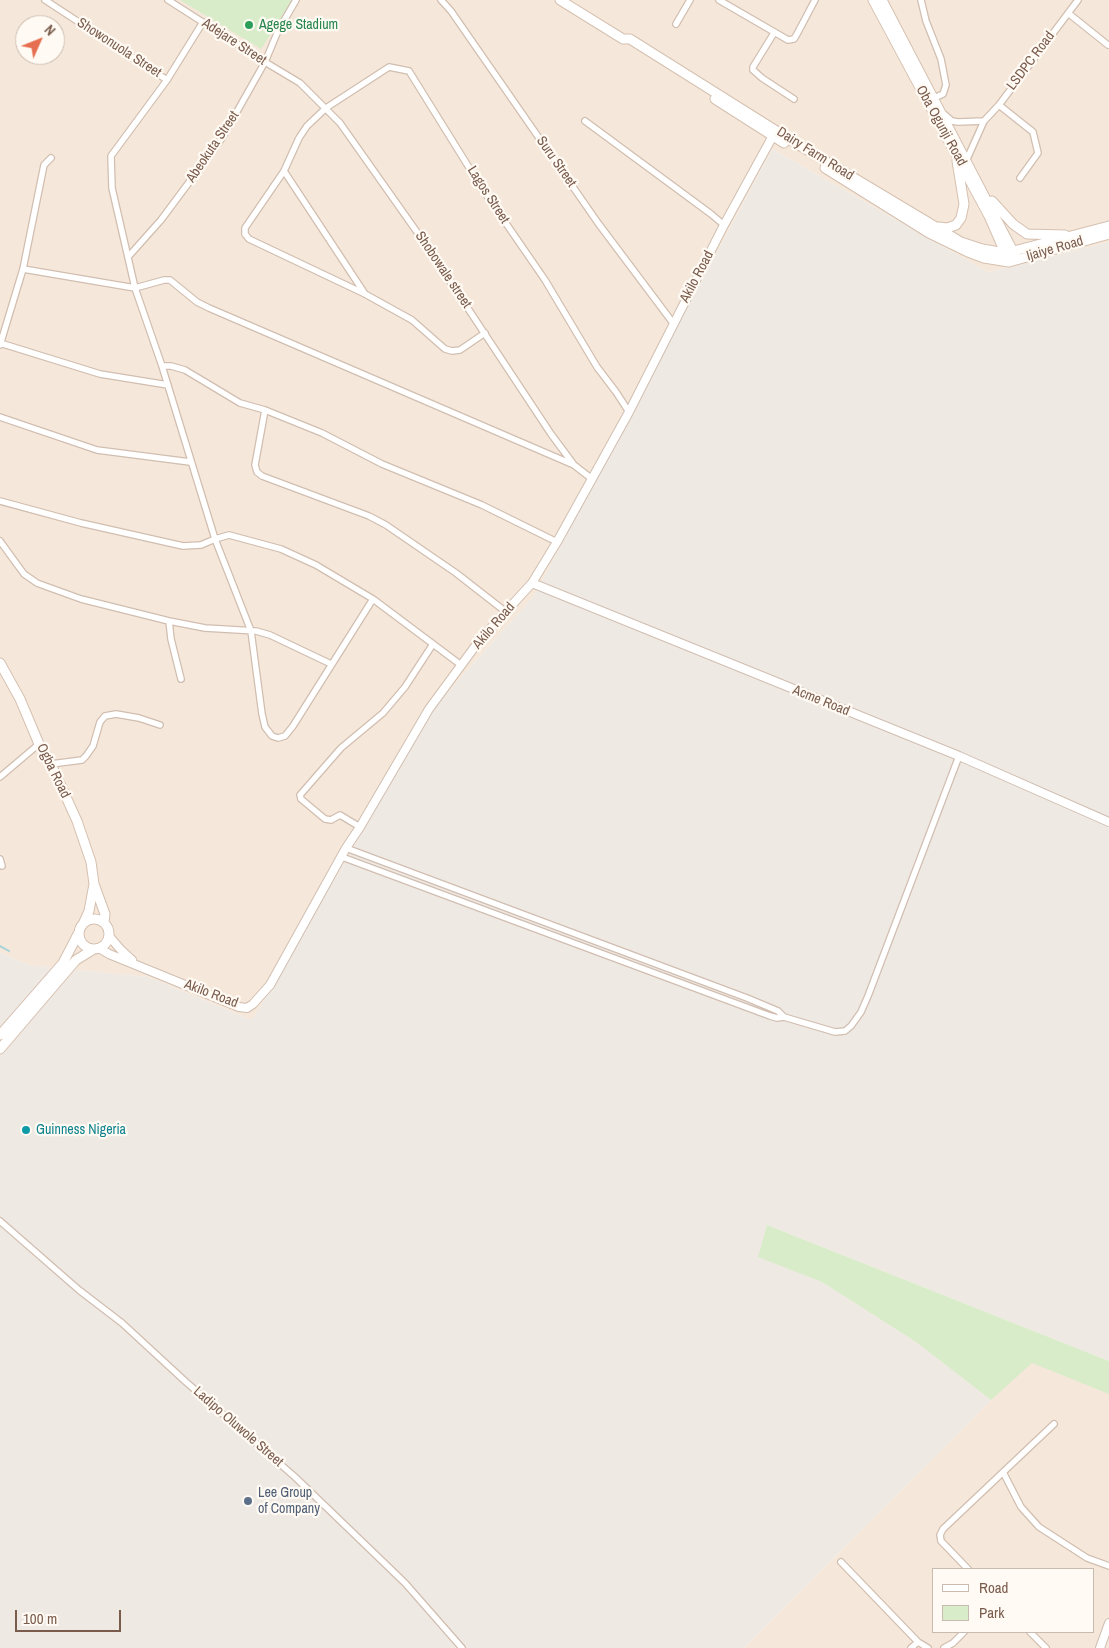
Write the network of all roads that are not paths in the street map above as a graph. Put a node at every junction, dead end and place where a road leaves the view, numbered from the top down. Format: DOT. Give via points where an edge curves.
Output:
graph roads {
  1 [pos="45,0"];
  2 [pos="168,0"];
  3 [pos="296,0"];
  4 [pos="441,0"];
  5 [pos="560,0"];
  6 [pos="690,0"];
  7 [pos="719,0"];
  8 [pos="815,0"];
  9 [pos="873,0"];
  10 [pos="882,0"];
  11 [pos="921,0"];
  12 [pos="1078,0"];
  13 [pos="56,3"];
  14 [pos="1068,13"];
  15 [pos="203,22"];
  16 [pos="676,24"];
  17 [pos="774,33"];
  18 [pos="1108,45"];
  19 [pos="265,62"];
  20 [pos="167,80"];
  21 [pos="300,83"];
  22 [pos="794,99"];
  23 [pos="931,100"];
  24 [pos="999,105"];
  25 [pos="326,108"];
  26 [pos="942,113"];
  27 [pos="585,121"];
  28 [pos="984,121"];
  29 [pos="775,133"];
  30 [pos="955,151"];
  31 [pos="51,158"];
  32 [pos="967,159"];
  33 [pos="284,171"];
  34 [pos="1020,178"];
  35 [pos="984,191"];
  36 [pos="724,225"];
  37 [pos="1109,226"];
  38 [pos="936,227"];
  39 [pos="1109,234"];
  40 [pos="1076,236"];
  41 [pos="1011,256"];
  42 [pos="128,257"];
  43 [pos="24,269"];
  44 [pos="134,288"];
  45 [pos="365,294"];
  46 [pos="673,323"];
  47 [pos="485,333"];
  48 [pos="0,344"];
  49 [pos="162,366"];
  50 [pos="168,385"];
  51 [pos="265,410"];
  52 [pos="628,412"];
  53 [pos="0,418"];
  54 [pos="190,462"];
  55 [pos="574,464"];
  56 [pos="592,479"];
  57 [pos="0,501"];
  58 [pos="215,539"];
  59 [pos="0,541"];
  60 [pos="557,542"];
  61 [pos="532,583"];
  62 [pos="373,599"];
  63 [pos="506,612"];
  64 [pos="169,621"];
  65 [pos="251,631"];
  66 [pos="433,644"];
  67 [pos="0,663"];
  68 [pos="330,664"];
  69 [pos="461,665"];
  70 [pos="181,679"];
  71 [pos="160,725"];
  72 [pos="39,744"];
  73 [pos="959,756"];
  74 [pos="51,764"];
  75 [pos="0,777"];
  76 [pos="1109,822"];
  77 [pos="360,827"];
  78 [pos="346,848"];
  79 [pos="342,857"];
  80 [pos="0,859"];
  81 [pos="2,866"];
  82 [pos="94,884"];
  83 [pos="84,922"];
  84 [pos="104,922"];
  85 [pos="79,932"];
  86 [pos="109,936"];
  87 [pos="96,949"];
  88 [pos="140,966"];
  89 [pos="660,966"];
  90 [pos="658,974"];
  91 [pos="746,998"];
  92 [pos="744,1006"];
  93 [pos="784,1017"];
  94 [pos="0,1035"];
  95 [pos="0,1049"];
  96 [pos="0,1221"];
  97 [pos="1054,1424"];
  98 [pos="1003,1472"];
  99 [pos="841,1562"];
  100 [pos="1109,1566"];
  101 [pos="967,1568"];
  102 [pos="1109,1622"];
  103 [pos="963,1633"];
  104 [pos="1031,1633"];
  105 [pos="918,1642"];
  106 [pos="462,1648"];
  107 [pos="911,1648"];
  108 [pos="928,1648"];
  109 [pos="944,1648"];
  110 [pos="1046,1648"];
  111 [pos="1100,1648"];
  1 -- 13 [label="street, Showonuola Street"];
  2 -- 15 [label="street, Adejare Street"];
  3 -- 19 [label="street, Abeokuta Street"];
  4 -- 46 [label="street, Suru Street" via="598,223"];
  5 -- 29 [label="main road, Dairy Farm Road" via="623,39 630,40"];
  6 -- 16 [label="street"];
  7 -- 17 [label="street"];
  8 -- 17 [label="street" via="794,38 788,40"];
  9 -- 23 [label="main road, Oba Ogunji Road"];
  10 -- 23 [label="main road, Oba Ogunji Road"];
  11 -- 23 [label="street" via="941,59 946,85 943,94"];
  12 -- 14 [label="street, LSDPC Road"];
  13 -- 20 [label="street, Showonuola Street"];
  14 -- 18 [label="street"];
  14 -- 24 [label="street, LSDPC Road"];
  15 -- 19 [label="street, Adejare Street"];
  15 -- 20 [label="street"];
  17 -- 22 [label="street" via="753,70"];
  19 -- 21 [label="street, Adejare Street"];
  19 -- 42 [label="street, Abeokuta Street" via="222,138 161,220"];
  20 -- 42 [label="street" via="111,156 112,188"];
  21 -- 25 [label="street, Shobowale street"];
  23 -- 26 [label="main road, Oba Ogunji Road"];
  23 -- 30 [label="main road, Oba Ogunji Road"];
  24 -- 28 [label="street, LSDPC Road"];
  24 -- 34 [label="street" via="1033,132 1038,153"];
  25 -- 33 [label="street, Lagos Street" via="299,138"];
  25 -- 47 [label="street, Shobowale street" via="340,123"];
  25 -- 52 [label="street, Lagos Street" via="389,67 409,71"];
  26 -- 28 [label="street" via="952,121"];
  26 -- 32 [label="main road, Oba Ogunji Road"];
  27 -- 36 [label="street"];
  28 -- 32 [label="street, LSDPC Road"];
  29 -- 36 [label="street, Akilo Road"];
  29 -- 38 [label="main road, Dairy Farm Road"];
  29 -- 41 [label="main road, Dairy Farm Road" via="928,233 984,258"];
  30 -- 38 [label="main road" via="964,204 961,218 956,225"];
  30 -- 41 [label="main road, Oba Ogunji Road"];
  31 -- 43 [label="street" via="44,165"];
  32 -- 35 [label="main road, Oba Ogunji Road"];
  33 -- 45 [label="street"];
  33 -- 45 [label="street, Lagos Street" via="245,228 245,234 249,239"];
  35 -- 40 [label="main road" via="1013,224 1027,234"];
  35 -- 41 [label="main road, Oba Ogunji Road"];
  36 -- 46 [label="street, Akilo Road"];
  37 -- 40 [label="main road, Ijaiye Road"];
  38 -- 41 [label="main road, Dairy Farm Road" via="961,242"];
  39 -- 41 [label="main road, Ijaiye Road"];
  40 -- 41 [label="main road, Ijaiye Road"];
  42 -- 44 [label="street"];
  43 -- 44 [label="street"];
  43 -- 48 [label="street"];
  44 -- 49 [label="street"];
  44 -- 55 [label="street" via="170,280 208,308"];
  45 -- 47 [label="street" via="412,320 445,349 460,350"];
  46 -- 52 [label="street, Akilo Road"];
  47 -- 55 [label="street, Shobowale street"];
  48 -- 50 [label="street" via="100,374"];
  49 -- 50 [label="street"];
  49 -- 51 [label="street" via="185,370 240,403"];
  50 -- 54 [label="street"];
  51 -- 60 [label="street" via="322,433 382,464 482,505"];
  51 -- 63 [label="street" via="255,465 257,472 369,516 456,573"];
  52 -- 56 [label="street, Akilo Road"];
  53 -- 54 [label="street" via="97,450"];
  54 -- 58 [label="street"];
  55 -- 56 [label="street"];
  56 -- 60 [label="street, Akilo Road"];
  57 -- 58 [label="street" via="183,546 202,545"];
  58 -- 62 [label="street" via="235,536 295,555"];
  58 -- 65 [label="street"];
  59 -- 64 [label="street" via="19,568 37,582 81,599"];
  60 -- 61 [label="street, Akilo Road"];
  61 -- 63 [label="street, Akilo Road"];
  61 -- 73 [label="street, Acme Road"];
  62 -- 66 [label="street"];
  62 -- 68 [label="street"];
  63 -- 69 [label="street, Akilo Road"];
  64 -- 65 [label="street" via="222,630"];
  64 -- 70 [label="street"];
  65 -- 68 [label="street" via="270,635"];
  65 -- 68 [label="street" via="265,727 275,737 285,736 293,726"];
  66 -- 69 [label="street"];
  66 -- 77 [label="street" via="405,687 383,713 341,748 300,795 325,819 340,816"];
  67 -- 72 [label="main road, Ogba Road"];
  69 -- 77 [label="street, Akilo Road" via="429,708"];
  71 -- 74 [label="street" via="116,714 105,716 93,746 82,760"];
  72 -- 74 [label="main road, Ogba Road"];
  72 -- 75 [label="street"];
  73 -- 76 [label="street, Acme Road"];
  73 -- 93 [label="street" via="860,1012 851,1026 834,1032"];
  74 -- 82 [label="main road, Ogba Road" via="77,821 91,862"];
  77 -- 78 [label="street, Akilo Road"];
  78 -- 79 [label="street, Akilo Road"];
  78 -- 89 [label="street"];
  79 -- 88 [label="street, Akilo Road" via="270,985 250,1006 239,1006"];
  79 -- 90 [label="street"];
  80 -- 81 [label="street"];
  82 -- 83 [label="main road, Ogba Road"];
  82 -- 84 [label="main road, Ogba Road" via="105,914"];
  83 -- 84 [label="main road" via="96,918"];
  83 -- 85 [label="main road"];
  84 -- 86 [label="main road"];
  85 -- 87 [label="main road" via="82,944"];
  85 -- 94 [label="main road" via="63,963"];
  86 -- 87 [label="main road" via="106,944"];
  86 -- 88 [label="street, Akilo Road"];
  87 -- 88 [label="street, Akilo Road"];
  87 -- 95 [label="main road" via="76,960"];
  89 -- 90 [label="street"];
  89 -- 91 [label="street"];
  90 -- 92 [label="street"];
  91 -- 92 [label="street"];
  91 -- 93 [label="street" via="778,1011"];
  92 -- 93 [label="street" via="777,1018"];
  96 -- 106 [label="street, Ladipo Oluwole Street" via="122,1323 295,1477 405,1583"];
  97 -- 98 [label="street"];
  98 -- 100 [label="street" via="1020,1507 1039,1527 1087,1558"];
  98 -- 101 [label="street" via="940,1535 948,1550"];
  99 -- 105 [label="street"];
  102 -- 111 [label="street"];
  103 -- 109 [label="street"];
  104 -- 110 [label="street"];
  105 -- 107 [label="street"];
  105 -- 108 [label="street"];
}
